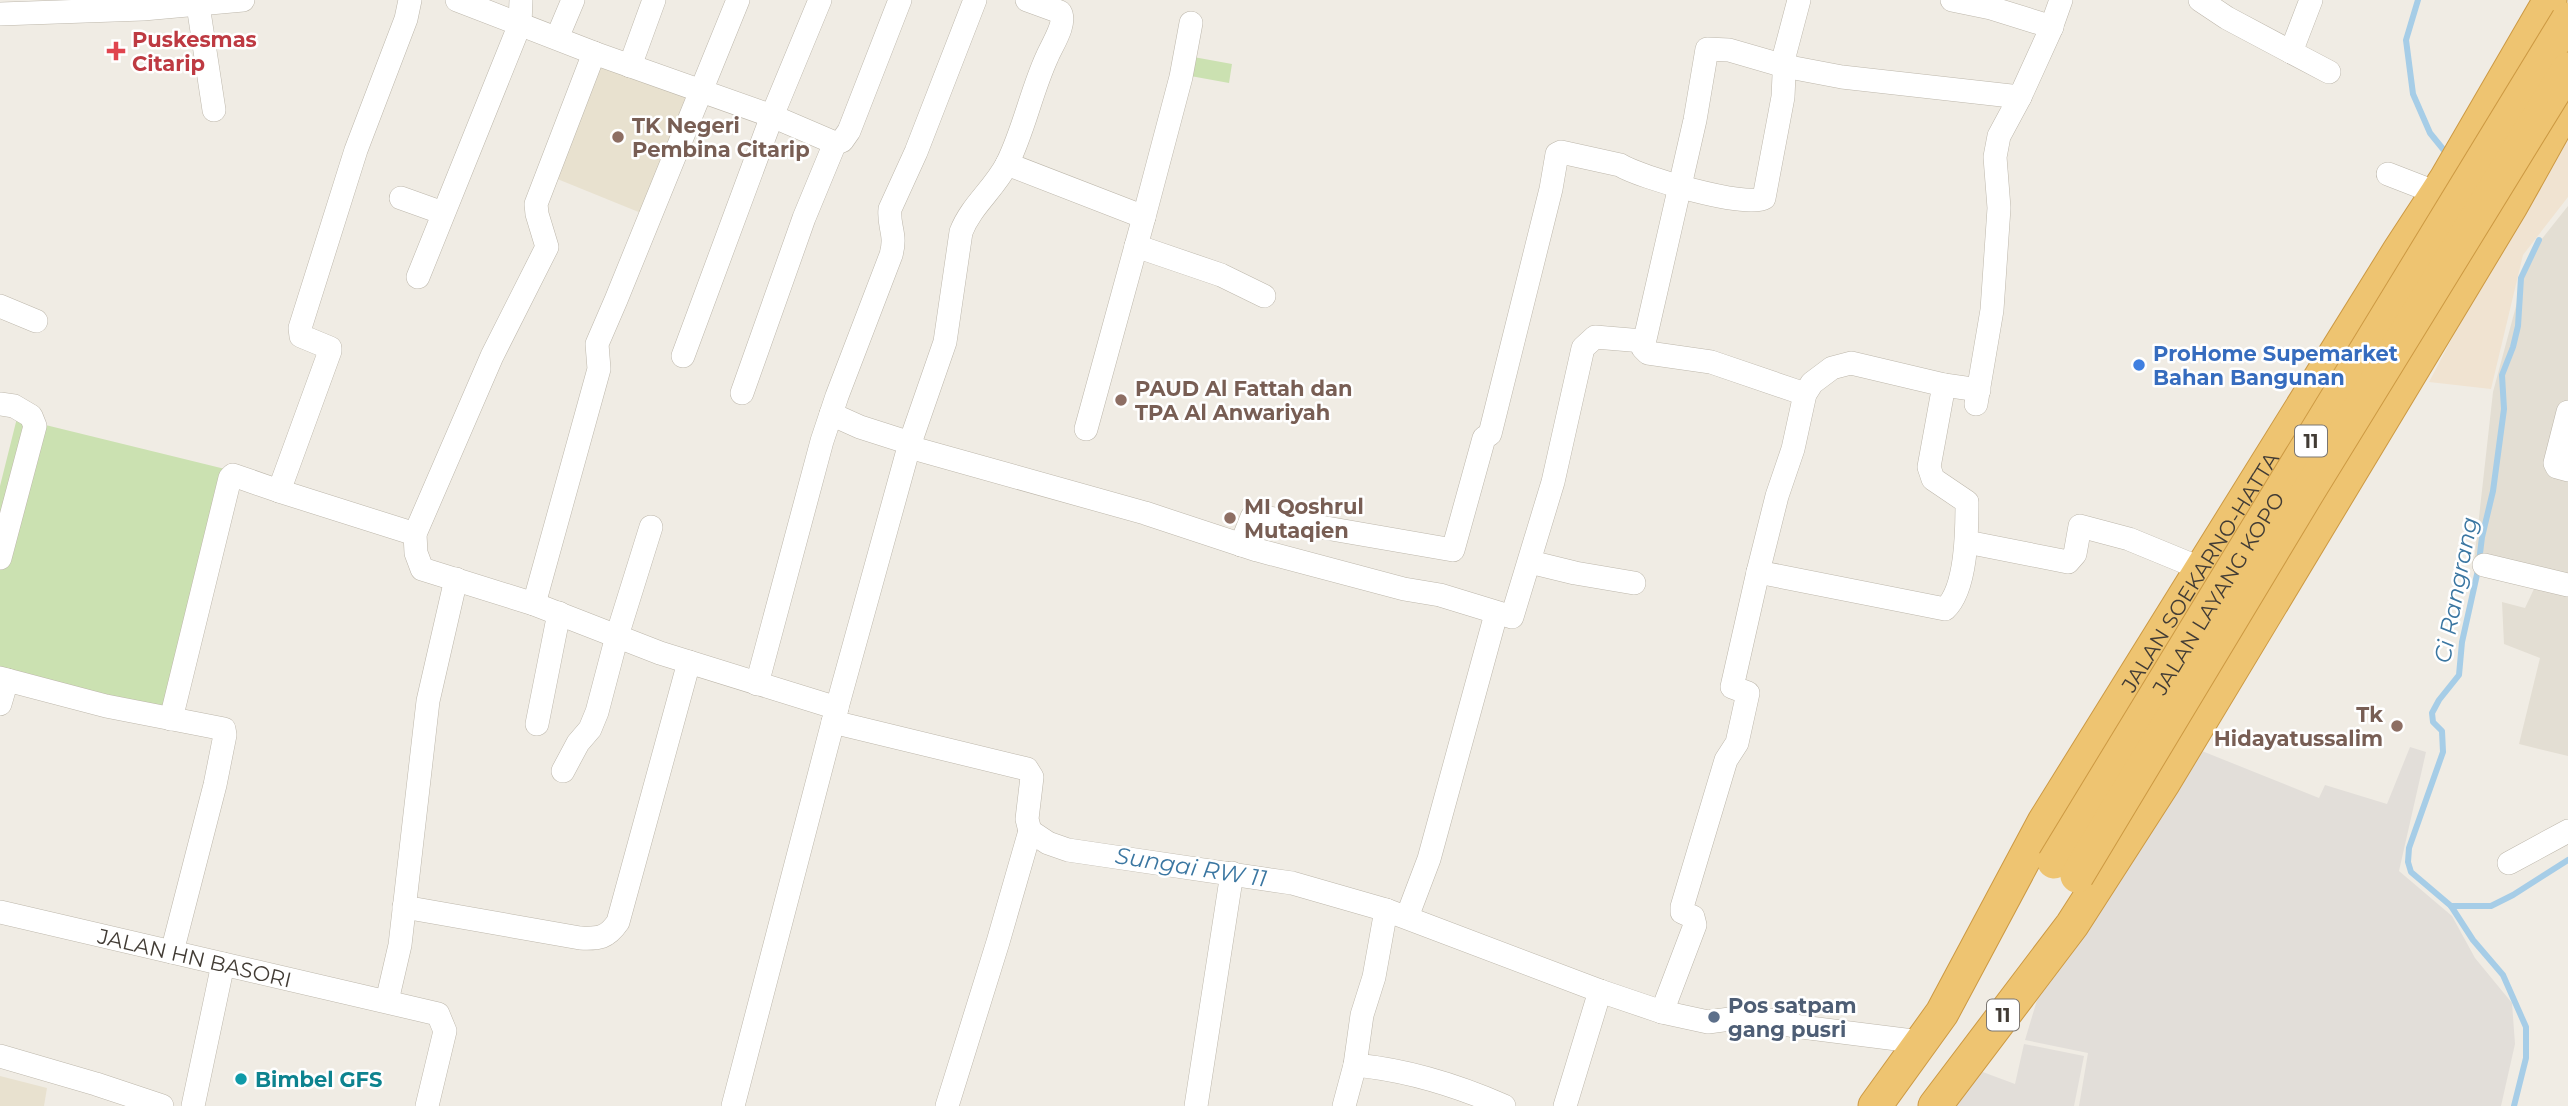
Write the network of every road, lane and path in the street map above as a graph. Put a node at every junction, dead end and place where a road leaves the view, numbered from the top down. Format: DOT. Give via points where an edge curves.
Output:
graph roads {
  1 [pos="243,0"];
  2 [pos="410,0"];
  3 [pos="457,0"];
  4 [pos="521,0"];
  5 [pos="573,0"];
  6 [pos="654,0"];
  7 [pos="738,0"];
  8 [pos="820,0"];
  9 [pos="900,0"];
  10 [pos="975,0"];
  11 [pos="1027,0"];
  12 [pos="1799,0"];
  13 [pos="1952,0"];
  14 [pos="2061,0"];
  15 [pos="2200,0"];
  16 [pos="2311,0"];
  17 [pos="2527,0"];
  18 [pos="2550,0"];
  19 [pos="198,5"];
  20 [pos="46,6"];
  21 [pos="0,14"];
  22 [pos="2568,19"];
  23 [pos="1191,23"];
  24 [pos="520,24"];
  25 [pos="2052,27"];
  26 [pos="557,38"];
  27 [pos="2291,52"];
  28 [pos="594,53"];
  29 [pos="630,66"];
  30 [pos="1784,66"];
  31 [pos="2568,69"];
  32 [pos="2329,72"];
  33 [pos="2502,80"];
  34 [pos="702,90"];
  35 [pos="2022,92"];
  36 [pos="214,110"];
  37 [pos="2565,112"];
  38 [pos="772,116"];
  39 [pos="835,143"];
  40 [pos="1007,164"];
  41 [pos="2388,174"];
  42 [pos="1679,187"];
  43 [pos="2437,193"];
  44 [pos="401,198"];
  45 [pos="443,214"];
  46 [pos="1144,217"];
  47 [pos="1136,246"];
  48 [pos="2399,251"];
  49 [pos="418,276"];
  50 [pos="2463,286"];
  51 [pos="1264,296"];
  52 [pos="0,306"];
  53 [pos="36,321"];
  54 [pos="1643,341"];
  55 [pos="683,356"];
  56 [pos="1944,385"];
  57 [pos="741,393"];
  58 [pos="1805,394"];
  59 [pos="0,404"];
  60 [pos="2568,412"];
  61 [pos="831,414"];
  62 [pos="1086,429"];
  63 [pos="909,445"];
  64 [pos="2562,468"];
  65 [pos="279,491"];
  66 [pos="651,527"];
  67 [pos="415,534"];
  68 [pos="1967,541"];
  69 [pos="1241,545"];
  70 [pos="0,558"];
  71 [pos="1530,562"];
  72 [pos="2484,565"];
  73 [pos="2202,569"];
  74 [pos="1758,572"];
  75 [pos="456,579"];
  76 [pos="1634,583"];
  77 [pos="2568,584"];
  78 [pos="534,604"];
  79 [pos="559,613"];
  80 [pos="1496,614"];
  81 [pos="617,636"];
  82 [pos="687,672"];
  83 [pos="3,679"];
  84 [pos="757,684"];
  85 [pos="0,704"];
  86 [pos="835,715"];
  87 [pos="161,717"];
  88 [pos="537,724"];
  89 [pos="564,771"];
  90 [pos="1030,831"];
  91 [pos="2568,831"];
  92 [pos="2509,863"];
  93 [pos="2065,869"];
  94 [pos="1233,873"];
  95 [pos="404,907"];
  96 [pos="0,912"];
  97 [pos="1396,914"];
  98 [pos="172,952"];
  99 [pos="223,964"];
  100 [pos="1600,991"];
  101 [pos="387,1001"];
  102 [pos="1662,1012"];
  103 [pos="1942,1013"];
  104 [pos="1921,1042"];
  105 [pos="0,1056"];
  106 [pos="1355,1065"];
  107 [pos="155,1105"];
  108 [pos="193,1106"];
  109 [pos="427,1106"];
  110 [pos="733,1106"];
  111 [pos="947,1106"];
  112 [pos="1196,1106"];
  113 [pos="1344,1106"];
  114 [pos="1504,1106"];
  115 [pos="1565,1106"];
  116 [pos="1875,1106"];
  117 [pos="1914,1106"];
  118 [pos="1935,1106"];
  1 -- 19 [label="street"];
  2 -- 65 [label="street" via="356,150 300,328 302,336 330,351"];
  3 -- 24 [label="street"];
  4 -- 24 [label="street"];
  5 -- 26 [label="street"];
  6 -- 29 [label="street"];
  7 -- 34 [label="street"];
  8 -- 38 [label="street"];
  9 -- 39 [label="street" via="849,131"];
  10 -- 61 [label="street" via="890,209 895,237 891,255"];
  11 -- 40 [label="street" via="1060,12 1063,18"];
  12 -- 30 [label="street"];
  13 -- 25 [label="street"];
  14 -- 25 [label="street"];
  15 -- 27 [label="street"];
  16 -- 27 [label="street"];
  17 -- 33 [label="highway"];
  18 -- 33 [label="highway, JALAN SOEKARNO-HATTA / 11"];
  19 -- 20 [label="street"];
  19 -- 36 [label="street"];
  20 -- 21 [label="street"];
  22 -- 93 [label="highway, JALAN LAYANG KOPO / 11, bridge"];
  23 -- 46 [label="street"];
  24 -- 26 [label="street"];
  24 -- 45 [label="street"];
  25 -- 35 [label="street"];
  26 -- 28 [label="street"];
  27 -- 32 [label="street"];
  28 -- 29 [label="street"];
  28 -- 67 [label="street" via="536,204 547,247 492,356"];
  29 -- 34 [label="street"];
  30 -- 35 [label="street" via="1865,80"];
  30 -- 42 [label="street" via="1783,97 1764,198 1748,200"];
  30 -- 42 [label="street" via="1729,50 1706,49"];
  31 -- 93 [label="highway, JALAN LAYANG KOPO / 11, bridge" via="2308,492"];
  33 -- 43 [label="highway, JALAN SOEKARNO-HATTA / 11"];
  34 -- 38 [label="street"];
  34 -- 78 [label="street" via="602,330 595,386"];
  35 -- 56 [label="street" via="1999,135 1995,157 1999,208 1992,310 1978,397"];
  37 -- 50 [label="highway, 11"];
  38 -- 39 [label="street"];
  38 -- 55 [label="street"];
  39 -- 57 [label="street"];
  40 -- 46 [label="street"];
  40 -- 63 [label="street" via="967,215 961,232 945,342"];
  41 -- 43 [label="street"];
  42 -- 54 [label="street"];
  42 -- 69 [label="street" via="1620,165 1557,154 1490,434 1484,438 1452,550 1257,516 1248,521"];
  43 -- 48 [label="highway, JALAN SOEKARNO-HATTA / 11"];
  44 -- 45 [label="street"];
  45 -- 49 [label="street"];
  46 -- 47 [label="street"];
  47 -- 51 [label="street" via="1221,275"];
  47 -- 62 [label="street"];
  48 -- 50 [label="highway" via="2423,233 2452,239 2468,265"];
  48 -- 73 [label="highway, JALAN SOEKARNO-HATTA / 11"];
  50 -- 118 [label="highway, 11" via="2165,782 2086,904"];
  52 -- 53 [label="street"];
  54 -- 58 [label="street" via="1648,353 1711,362"];
  54 -- 71 [label="street" via="1595,337 1583,348"];
  56 -- 58 [label="street" via="1851,363 1832,368"];
  56 -- 68 [label="street" via="1929,467 1933,479 1967,502"];
  58 -- 74 [label="street"];
  59 -- 70 [label="street" via="31,416 35,426"];
  60 -- 64 [label="street" via="2555,463"];
  61 -- 63 [label="street"];
  61 -- 84 [label="street"];
  63 -- 69 [label="street"];
  63 -- 86 [label="street"];
  65 -- 67 [label="street"];
  65 -- 87 [label="street" via="233,475 230,478"];
  66 -- 81 [label="street"];
  67 -- 75 [label="street" via="422,569"];
  68 -- 73 [label="street" via="2068,562 2075,554 2080,526 2129,539"];
  68 -- 74 [label="street" via="1962,573 1945,609"];
  69 -- 80 [label="street" via="1440,595"];
  71 -- 76 [label="street"];
  71 -- 80 [label="street" via="1514,616"];
  72 -- 77 [label="street"];
  73 -- 103 [label="highway, JALAN SOEKARNO-HATTA / 11" via="2044,822"];
  74 -- 102 [label="street" via="1732,687 1748,693 1737,743 1726,760 1682,907 1695,925"];
  75 -- 78 [label="street"];
  75 -- 95 [label="street" via="428,701"];
  78 -- 79 [label="street"];
  79 -- 81 [label="street"];
  79 -- 88 [label="street"];
  80 -- 97 [label="street" via="1429,859"];
  81 -- 82 [label="street"];
  81 -- 89 [label="street" via="590,729"];
  82 -- 84 [label="street"];
  82 -- 95 [label="street" via="618,922 609,934 580,938"];
  83 -- 85 [label="street"];
  83 -- 87 [label="street"];
  84 -- 86 [label="street"];
  86 -- 90 [label="street" via="1027,769 1032,777"];
  86 -- 110 [label="street"];
  87 -- 98 [label="street" via="225,731"];
  90 -- 94 [label="street" via="1068,850"];
  90 -- 111 [label="street"];
  91 -- 92 [label="street"];
  93 -- 103 [label="highway, JALAN LAYANG KOPO / 11"];
  93 -- 117 [label="highway, JALAN LAYANG KOPO / 11" via="1994,997"];
  94 -- 97 [label="street" via="1292,883"];
  94 -- 112 [label="street"];
  95 -- 101 [label="street"];
  96 -- 98 [label="street, JALAN HN BASORI"];
  97 -- 100 [label="street"];
  97 -- 106 [label="street" via="1362,1015"];
  98 -- 99 [label="street, JALAN HN BASORI"];
  99 -- 101 [label="street, JALAN HN BASORI"];
  99 -- 108 [label="street"];
  100 -- 102 [label="street"];
  100 -- 115 [label="street"];
  101 -- 109 [label="street, JALAN HN BASORI" via="438,1014 443,1022 445,1031"];
  102 -- 104 [label="street" via="1708,1022 1752,1016"];
  103 -- 104 [label="highway, JALAN SOEKARNO-HATTA / 11"];
  104 -- 116 [label="highway, JALAN SOEKARNO-HATTA / 11"];
  105 -- 107 [label="street"];
  106 -- 113 [label="street"];
  106 -- 114 [label="street" via="1436,1079"];
}
